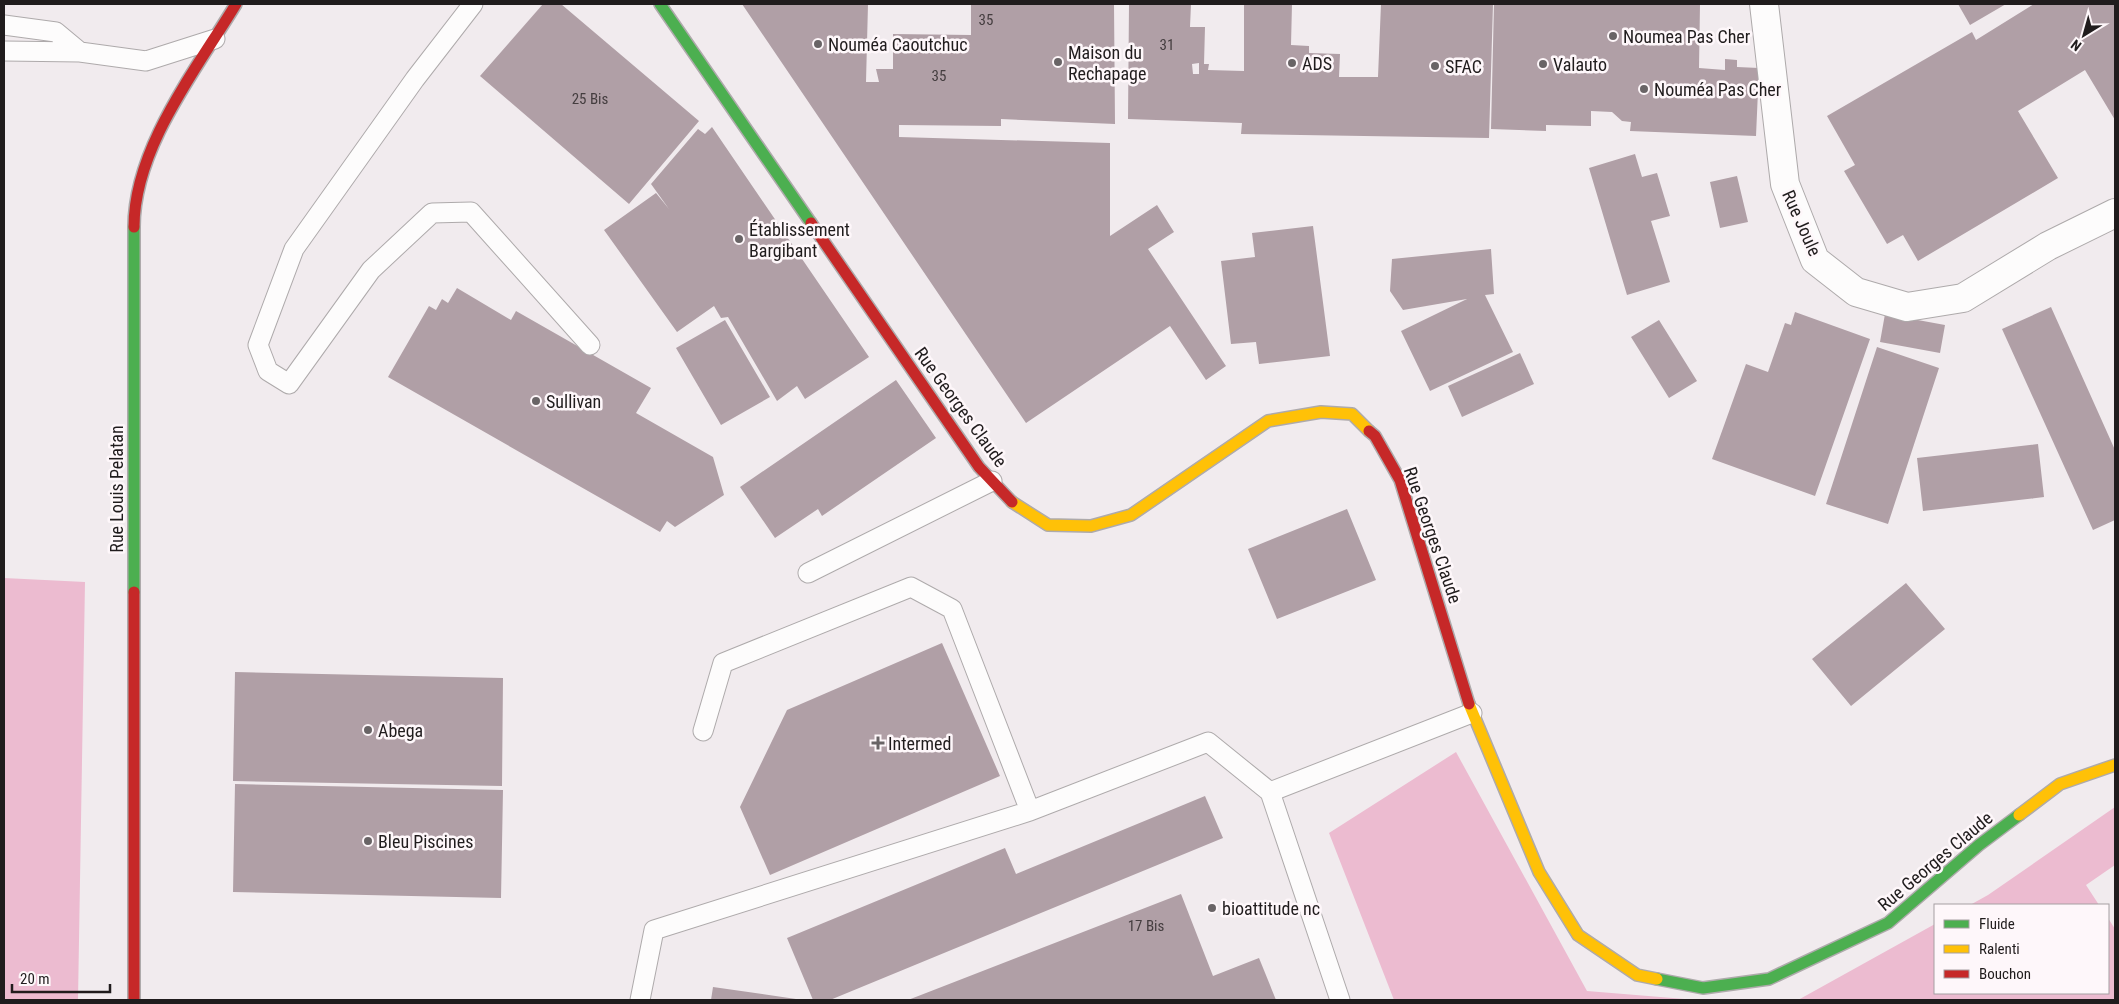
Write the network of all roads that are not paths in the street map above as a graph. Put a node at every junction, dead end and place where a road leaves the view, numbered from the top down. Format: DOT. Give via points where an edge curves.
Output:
graph roads {
  1 [pos="236,4"];
  2 [pos="473,4"];
  3 [pos="660,4"];
  4 [pos="1764,4"];
  5 [pos="4,25"];
  6 [pos="215,39"];
  7 [pos="4,50"];
  8 [pos="80,52"];
  9 [pos="2115,213"];
  10 [pos="590,345"];
  11 [pos="992,481"];
  12 [pos="808,573"];
  13 [pos="1472,713"];
  14 [pos="703,731"];
  15 [pos="2115,765"];
  16 [pos="1270,792"];
  17 [pos="1030,811"];
  18 [pos="134,1000"];
  19 [pos="640,1000"];
  20 [pos="1340,1000"];
  1 -- 6 [label="street, Rue Louis Pelatan"];
  2 -- 10 [label="lane" via="415,79 294,249 258,345 268,371 289,384 371,270 432,213 471,212"];
  3 -- 11 [label="street, Rue Georges Claude" via="979,468"];
  4 -- 9 [label="street, Rue Joule" via="1785,184 1815,260 1856,292 1907,307 1963,298 2048,246"];
  5 -- 8 [label="lane" via="56,32"];
  6 -- 8 [label="lane" via="146,62"];
  6 -- 18 [label="street, Rue Louis Pelatan" via="152,146 134,204"];
  7 -- 8 [label="lane"];
  11 -- 12 [label="lane"];
  11 -- 13 [label="street, Rue Georges Claude" via="1012,502 1048,525 1091,526 1130,515 1268,422 1321,412 1352,414 1375,436 1400,480"];
  13 -- 15 [label="street, Rue Georges Claude" via="1539,872 1578,935 1637,975 1703,988 1769,979 1888,923 1979,845 2060,784"];
  13 -- 16 [label="lane"];
  14 -- 17 [label="lane" via="723,663 911,587 952,609"];
  16 -- 17 [label="lane" via="1208,742"];
  16 -- 20 [label="lane"];
  17 -- 19 [label="lane" via="654,930"];
}
